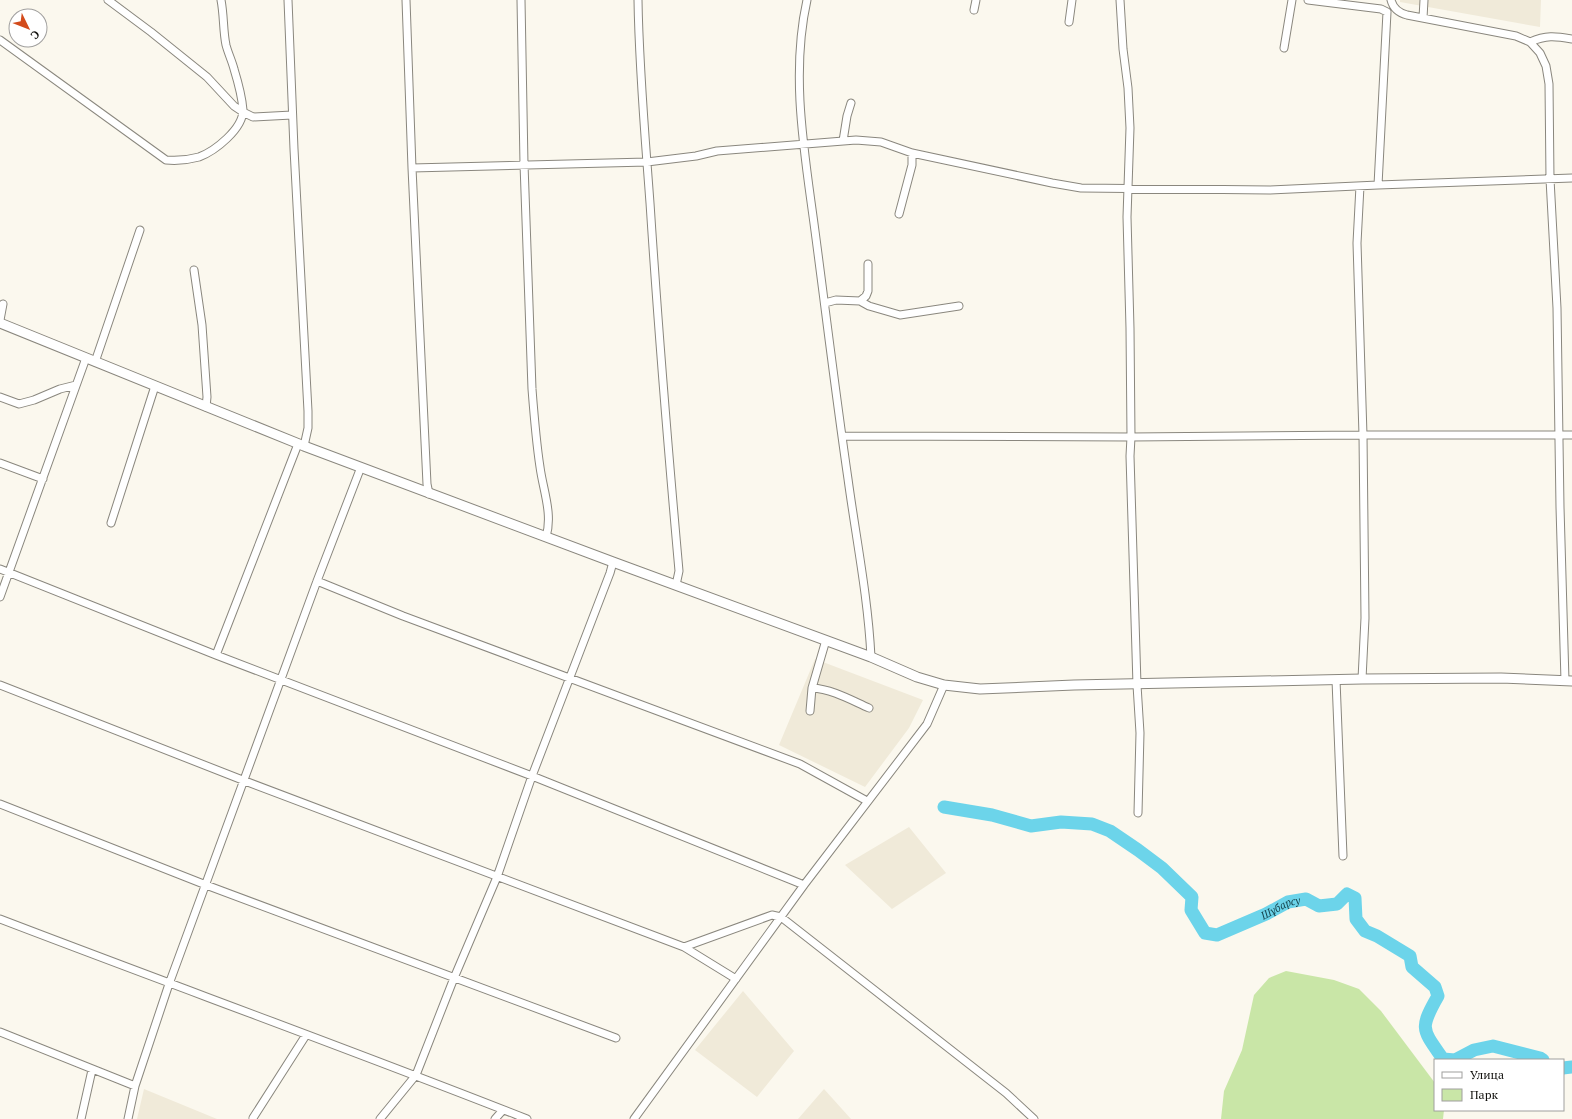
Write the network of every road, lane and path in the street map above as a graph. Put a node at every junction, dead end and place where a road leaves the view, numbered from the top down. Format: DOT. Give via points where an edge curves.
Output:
graph roads {
  1 [pos="108,0"];
  2 [pos="221,0"];
  3 [pos="288,0"];
  4 [pos="406,0"];
  5 [pos="521,0"];
  6 [pos="638,0"];
  7 [pos="807,0"];
  8 [pos="976,0"];
  9 [pos="1072,0"];
  10 [pos="1120,0"];
  11 [pos="1292,0"];
  12 [pos="1308,0"];
  13 [pos="1391,0"];
  14 [pos="1424,0"];
  15 [pos="1395,8"];
  16 [pos="974,10"];
  17 [pos="1386,12"];
  18 [pos="1423,18"];
  19 [pos="1069,22"];
  20 [pos="1572,39"];
  21 [pos="0,40"];
  22 [pos="1530,42"];
  23 [pos="1284,48"];
  24 [pos="851,103"];
  25 [pos="243,112"];
  26 [pos="292,115"];
  27 [pos="843,141"];
  28 [pos="804,144"];
  29 [pos="912,153"];
  30 [pos="647,162"];
  31 [pos="524,164"];
  32 [pos="412,168"];
  33 [pos="1572,178"];
  34 [pos="1550,179"];
  35 [pos="1378,184"];
  36 [pos="1360,186"];
  37 [pos="1129,188"];
  38 [pos="899,214"];
  39 [pos="140,230"];
  40 [pos="868,264"];
  41 [pos="194,270"];
  42 [pos="860,301"];
  43 [pos="824,303"];
  44 [pos="3,304"];
  45 [pos="959,306"];
  46 [pos="0,320"];
  47 [pos="0,323"];
  48 [pos="86,358"];
  49 [pos="95,362"];
  50 [pos="76,385"];
  51 [pos="156,386"];
  52 [pos="0,397"];
  53 [pos="206,407"];
  54 [pos="1363,434"];
  55 [pos="1559,435"];
  56 [pos="1572,435"];
  57 [pos="842,436"];
  58 [pos="1131,437"];
  59 [pos="301,445"];
  60 [pos="0,463"];
  61 [pos="361,467"];
  62 [pos="43,479"];
  63 [pos="429,494"];
  64 [pos="111,523"];
  65 [pos="546,537"];
  66 [pos="613,562"];
  67 [pos="0,569"];
  68 [pos="10,573"];
  69 [pos="317,581"];
  70 [pos="676,584"];
  71 [pos="0,597"];
  72 [pos="826,640"];
  73 [pos="216,655"];
  74 [pos="871,657"];
  75 [pos="570,678"];
  76 [pos="281,679"];
  77 [pos="1336,680"];
  78 [pos="1362,680"];
  79 [pos="1568,681"];
  80 [pos="944,685"];
  81 [pos="1137,685"];
  82 [pos="0,686"];
  83 [pos="812,688"];
  84 [pos="869,708"];
  85 [pos="810,711"];
  86 [pos="532,776"];
  87 [pos="245,781"];
  88 [pos="867,801"];
  89 [pos="0,804"];
  90 [pos="1138,813"];
  91 [pos="1343,856"];
  92 [pos="497,877"];
  93 [pos="206,885"];
  94 [pos="804,885"];
  95 [pos="781,917"];
  96 [pos="0,919"];
  97 [pos="684,947"];
  98 [pos="454,978"];
  99 [pos="736,979"];
  100 [pos="170,984"];
  101 [pos="0,1032"];
  102 [pos="306,1035"];
  103 [pos="616,1038"];
  104 [pos="92,1070"];
  105 [pos="416,1075"];
  106 [pos="135,1086"];
  107 [pos="503,1110"];
  108 [pos="253,1118"];
  109 [pos="81,1119"];
  110 [pos="128,1119"];
  111 [pos="380,1119"];
  112 [pos="496,1119"];
  113 [pos="527,1119"];
  114 [pos="634,1119"];
  115 [pos="1034,1119"];
  1 -- 25 [label="street" via="207,77"];
  2 -- 25 [label="street" via="226,46 235,71"];
  3 -- 26 [label="street"];
  4 -- 32 [label="street"];
  5 -- 31 [label="street"];
  6 -- 30 [label="street"];
  7 -- 28 [label="street" via="800,55"];
  8 -- 16 [label="street"];
  9 -- 19 [label="street"];
  10 -- 37 [label="street" via="1129,101"];
  11 -- 23 [label="street"];
  12 -- 17 [label="street" via="1381,9"];
  13 -- 15 [label="street"];
  14 -- 18 [label="street"];
  15 -- 17 [label="street"];
  15 -- 18 [label="street" via="1403,14"];
  17 -- 35 [label="street"];
  18 -- 22 [label="street" via="1516,36"];
  20 -- 22 [label="street" via="1551,36"];
  21 -- 25 [label="street" via="166,160 179,161 210,152 233,132 240,123"];
  22 -- 34 [label="street" via="1540,53 1546,66 1549,84"];
  24 -- 27 [label="street"];
  25 -- 26 [label="street" via="253,116"];
  26 -- 59 [label="street" via="308,411 308,428"];
  27 -- 28 [label="street"];
  27 -- 29 [label="street" via="881,142"];
  28 -- 30 [label="street" via="717,151"];
  28 -- 43 [label="street"];
  29 -- 37 [label="street" via="1081,188"];
  29 -- 38 [label="street" via="912,165"];
  30 -- 31 [label="street"];
  30 -- 70 [label="street" via="679,571"];
  31 -- 32 [label="street"];
  31 -- 65 [label="street" via="534,411 549,517"];
  32 -- 63 [label="street"];
  33 -- 34 [label="street"];
  34 -- 35 [label="street"];
  34 -- 55 [label="street" via="1557,308"];
  35 -- 36 [label="street"];
  36 -- 37 [label="street" via="1270,190"];
  36 -- 54 [label="street" via="1357,243"];
  37 -- 58 [label="street" via="1127,218"];
  39 -- 49 [label="street"];
  40 -- 42 [label="street" via="868,291"];
  41 -- 53 [label="street" via="202,333"];
  42 -- 43 [label="street" via="836,300"];
  42 -- 45 [label="street" via="900,314"];
  43 -- 57 [label="street"];
  44 -- 46 [label="street"];
  47 -- 48 [label="street"];
  48 -- 49 [label="street"];
  48 -- 50 [label="street"];
  49 -- 51 [label="street"];
  50 -- 52 [label="street" via="19,404"];
  50 -- 62 [label="street"];
  51 -- 53 [label="street"];
  51 -- 64 [label="street"];
  53 -- 59 [label="street"];
  54 -- 55 [label="street"];
  54 -- 58 [label="street"];
  54 -- 78 [label="street" via="1365,618"];
  55 -- 56 [label="street"];
  55 -- 79 [label="street"];
  57 -- 58 [label="street"];
  57 -- 74 [label="street" via="868,617"];
  58 -- 81 [label="street"];
  59 -- 61 [label="street"];
  59 -- 73 [label="street"];
  60 -- 62 [label="street"];
  61 -- 63 [label="street"];
  61 -- 69 [label="street"];
  62 -- 68 [label="street"];
  63 -- 65 [label="street"];
  65 -- 66 [label="street"];
  66 -- 70 [label="street"];
  66 -- 75 [label="street"];
  67 -- 68 [label="street"];
  68 -- 71 [label="street"];
  68 -- 73 [label="street"];
  69 -- 75 [label="street"];
  69 -- 76 [label="street"];
  70 -- 72 [label="street"];
  72 -- 74 [label="street"];
  72 -- 83 [label="street"];
  73 -- 76 [label="street"];
  74 -- 80 [label="street" via="917,677"];
  75 -- 86 [label="street"];
  75 -- 88 [label="street" via="800,764"];
  76 -- 86 [label="street"];
  76 -- 87 [label="street"];
  77 -- 78 [label="street"];
  77 -- 81 [label="street"];
  77 -- 91 [label="street"];
  78 -- 79 [label="street" via="1501,678"];
  80 -- 81 [label="street" via="980,689"];
  80 -- 88 [label="street" via="927,724"];
  81 -- 90 [label="street" via="1140,733"];
  82 -- 87 [label="street"];
  83 -- 84 [label="street" via="835,693"];
  83 -- 85 [label="street"];
  86 -- 92 [label="street"];
  86 -- 94 [label="street"];
  87 -- 92 [label="street"];
  87 -- 93 [label="street"];
  88 -- 94 [label="street"];
  89 -- 93 [label="street"];
  92 -- 97 [label="street"];
  92 -- 98 [label="street"];
  93 -- 98 [label="street"];
  93 -- 100 [label="street"];
  94 -- 95 [label="street"];
  95 -- 97 [label="street" via="772,915"];
  95 -- 99 [label="street"];
  95 -- 115 [label="street" via="1006,1093"];
  96 -- 100 [label="street"];
  97 -- 99 [label="street"];
  98 -- 103 [label="street"];
  98 -- 105 [label="street"];
  99 -- 114 [label="street"];
  100 -- 102 [label="street"];
  100 -- 106 [label="street"];
  101 -- 104 [label="street"];
  102 -- 105 [label="street"];
  102 -- 108 [label="street"];
  104 -- 106 [label="street"];
  104 -- 109 [label="street"];
  105 -- 107 [label="street"];
  105 -- 111 [label="street"];
  106 -- 110 [label="street"];
  107 -- 112 [label="street"];
  107 -- 113 [label="street"];
}
